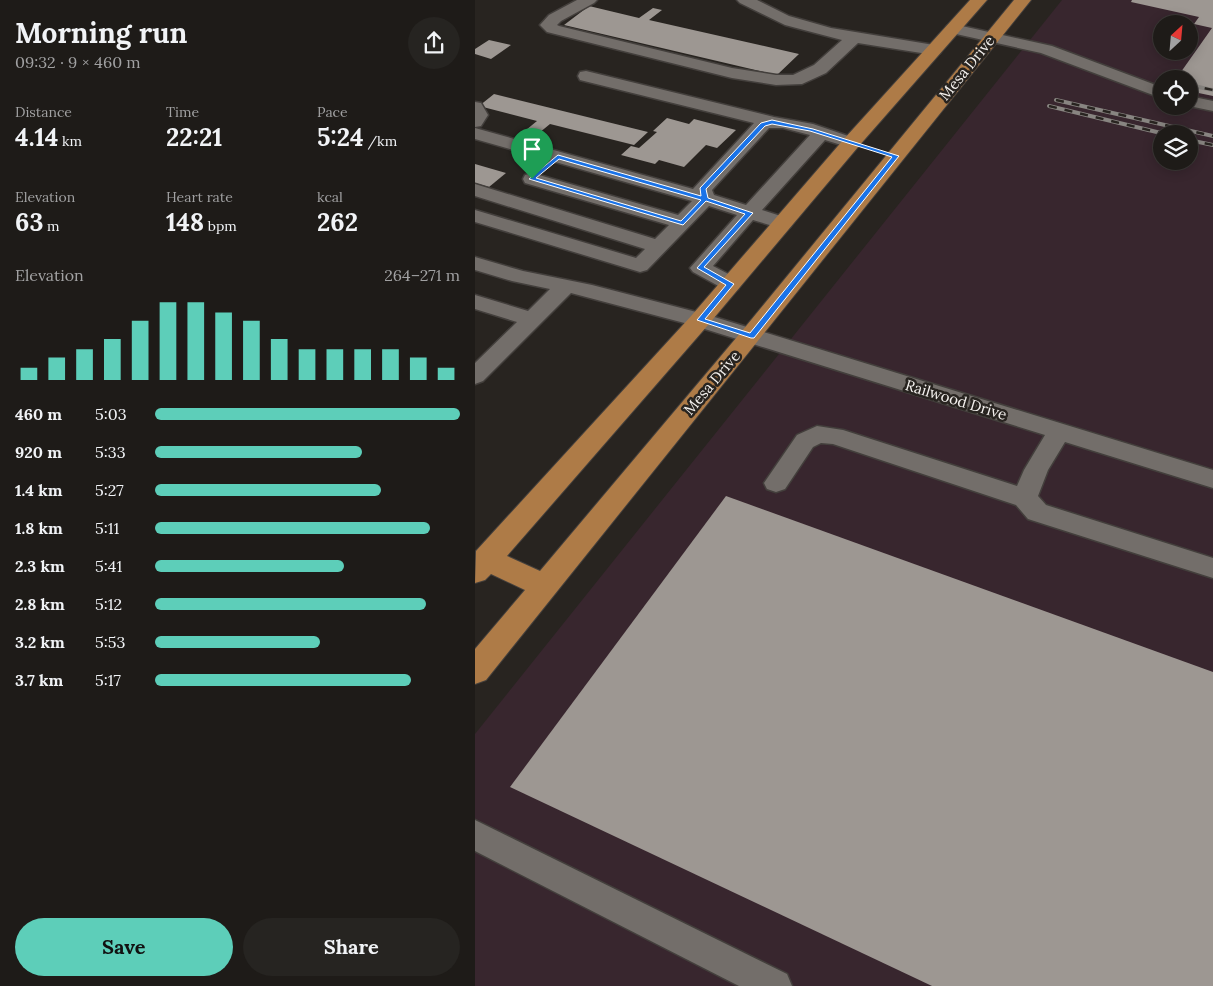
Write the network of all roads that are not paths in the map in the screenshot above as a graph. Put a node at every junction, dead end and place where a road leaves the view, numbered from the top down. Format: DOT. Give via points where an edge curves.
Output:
graph roads {
  1 [pos="589,0"];
  2 [pos="745,0"];
  3 [pos="979,0"];
  4 [pos="1023,0"];
  5 [pos="953,29"];
  6 [pos="855,37"];
  7 [pos="993,37"];
  8 [pos="934,50"];
  9 [pos="586,76"];
  10 [pos="1153,90"];
  11 [pos="1198,103"];
  12 [pos="1213,106"];
  13 [pos="475,107"];
  14 [pos="475,122"];
  15 [pos="772,122"];
  16 [pos="475,133"];
  17 [pos="821,133"];
  18 [pos="873,149"];
  19 [pos="558,157"];
  20 [pos="532,179"];
  21 [pos="475,190"];
  22 [pos="507,199"];
  23 [pos="705,199"];
  24 [pos="749,213"];
  25 [pos="479,217"];
  26 [pos="783,222"];
  27 [pos="683,223"];
  28 [pos="659,247"];
  29 [pos="475,263"];
  30 [pos="731,284"];
  31 [pos="565,287"];
  32 [pos="478,307"];
  33 [pos="532,320"];
  34 [pos="700,320"];
  35 [pos="751,336"];
  36 [pos="475,376"];
  37 [pos="1059,431"];
  38 [pos="1213,479"];
  39 [pos="776,483"];
  40 [pos="1025,498"];
  41 [pos="481,565"];
  42 [pos="1213,568"];
  43 [pos="545,586"];
  44 [pos="475,671"];
  45 [pos="475,835"];
  46 [pos="775,986"];
  1 -- 6 [label="street" via="548,25 597,41 763,79 796,80 812,73"];
  2 -- 6 [label="street" via="797,24"];
  3 -- 5 [label="main road, Mesa Drive"];
  4 -- 7 [label="main road, Mesa Drive"];
  5 -- 7 [label="street"];
  5 -- 8 [label="main road, Mesa Drive"];
  6 -- 8 [label="street"];
  7 -- 10 [label="street" via="1046,48"];
  7 -- 18 [label="main road, Mesa Drive"];
  8 -- 18 [label="main road, Mesa Drive"];
  9 -- 15 [label="street"];
  11 -- 12 [label="street"];
  13 -- 14 [label="street" via="479,115"];
  15 -- 17 [label="street"];
  15 -- 23 [label="street" via="763,124 702,189"];
  16 -- 19 [label="street"];
  17 -- 18 [label="street"];
  17 -- 24 [label="street"];
  18 -- 26 [label="main road, Mesa Drive"];
  18 -- 35 [label="main road, Mesa Drive"];
  19 -- 20 [label="street"];
  19 -- 23 [label="street"];
  20 -- 22 [label="street"];
  20 -- 27 [label="street"];
  21 -- 22 [label="street"];
  22 -- 25 [label="street"];
  22 -- 28 [label="street"];
  23 -- 24 [label="street"];
  23 -- 27 [label="street"];
  24 -- 26 [label="street"];
  24 -- 30 [label="street" via="700,268"];
  25 -- 28 [label="street" via="640,266"];
  26 -- 30 [label="main road, Mesa Drive"];
  27 -- 28 [label="street"];
  29 -- 31 [label="street, Railwood Drive"];
  30 -- 34 [label="main road, Mesa Drive"];
  31 -- 33 [label="street"];
  31 -- 34 [label="street, Railwood Drive" via="592,291"];
  32 -- 33 [label="street"];
  33 -- 36 [label="street"];
  34 -- 35 [label="street, Railwood Drive"];
  34 -- 41 [label="main road, Mesa Drive"];
  35 -- 37 [label="street, Railwood Drive"];
  35 -- 43 [label="main road, Mesa Drive"];
  37 -- 38 [label="street, Railwood Drive"];
  37 -- 40 [label="street" via="1036,470"];
  39 -- 40 [label="street" via="805,441 817,434 835,436"];
  40 -- 42 [label="street" via="1037,512"];
  41 -- 43 [label="main road"];
  43 -- 44 [label="main road, Mesa Drive"];
  45 -- 46 [label="street"];
}
